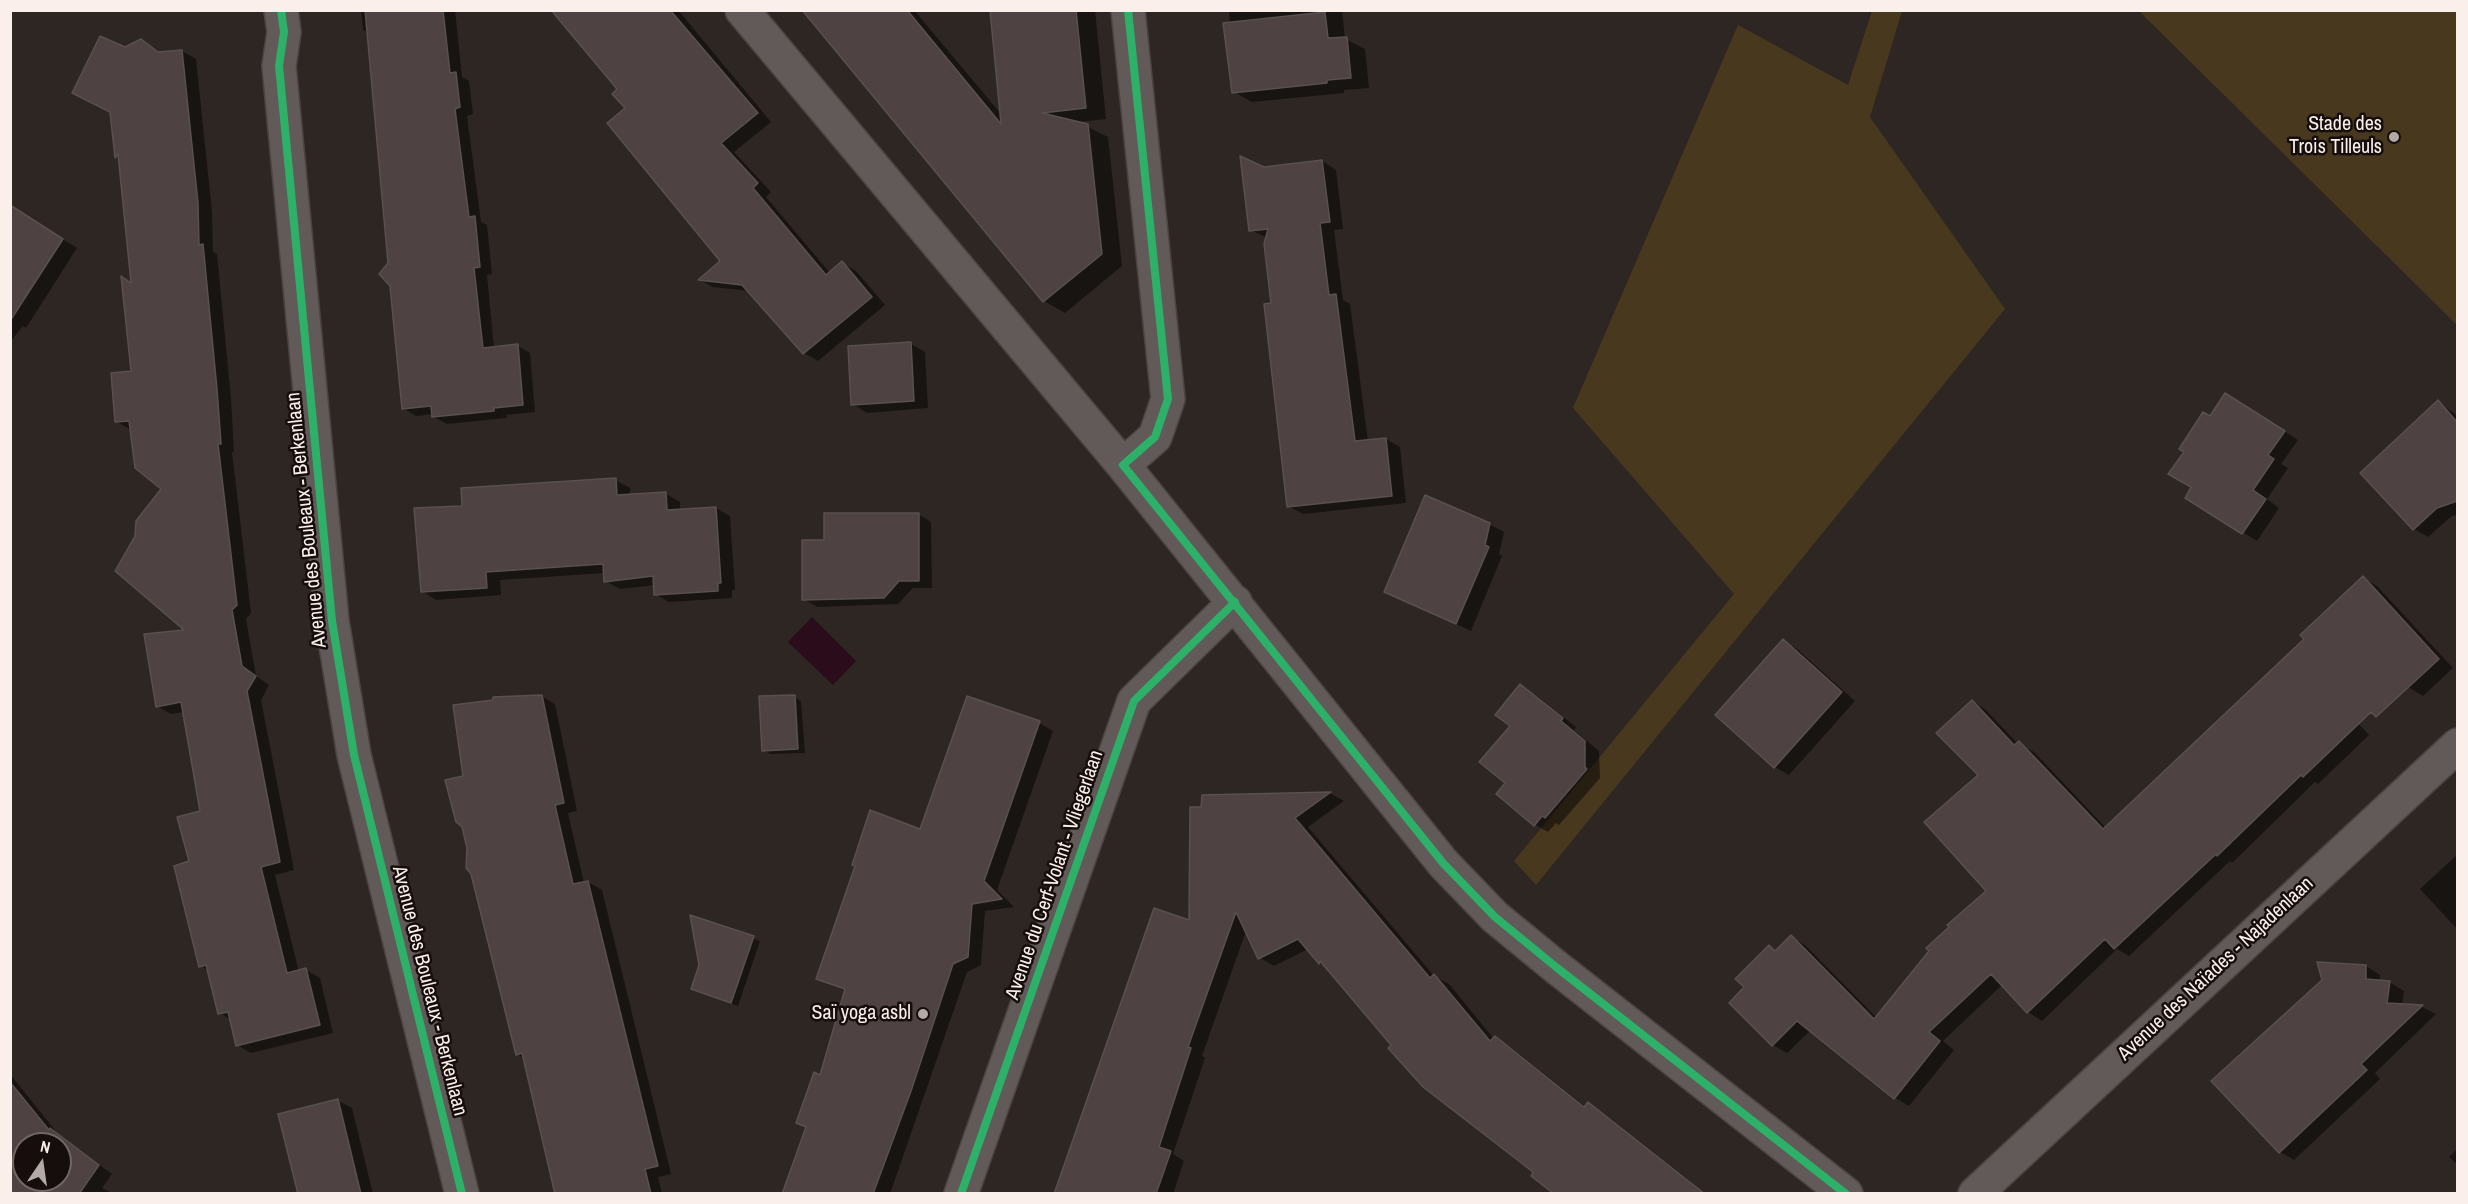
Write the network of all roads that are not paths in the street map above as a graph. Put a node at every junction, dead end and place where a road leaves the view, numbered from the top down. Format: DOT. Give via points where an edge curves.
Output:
graph roads {
  1 [pos="259,10"];
  2 [pos="281,10"];
  3 [pos="742,10"];
  4 [pos="1128,10"];
  5 [pos="279,66"];
  6 [pos="1123,465"];
  7 [pos="1235,602"];
  8 [pos="2457,746"];
  9 [pos="462,1194"];
  10 [pos="961,1194"];
  11 [pos="1846,1194"];
  12 [pos="1975,1194"];
  1 -- 5 [label="street, Avenue des Bouleaux - Berkenlaan" via="263,32"];
  2 -- 5 [label="street, Avenue des Bouleaux - Berkenlaan" via="284,32"];
  3 -- 6 [label="street"];
  4 -- 6 [label="street" via="1168,399 1155,437"];
  5 -- 9 [label="street, Avenue des Bouleaux - Berkenlaan" via="334,632 354,755"];
  6 -- 7 [label="street"];
  7 -- 10 [label="street, Avenue du Cerf-Volant - Vliegerlaan" via="1134,701"];
  7 -- 11 [label="street" via="1443,863 1495,917"];
  8 -- 12 [label="street, Avenue des Naïades - Najadenlaan"];
}
